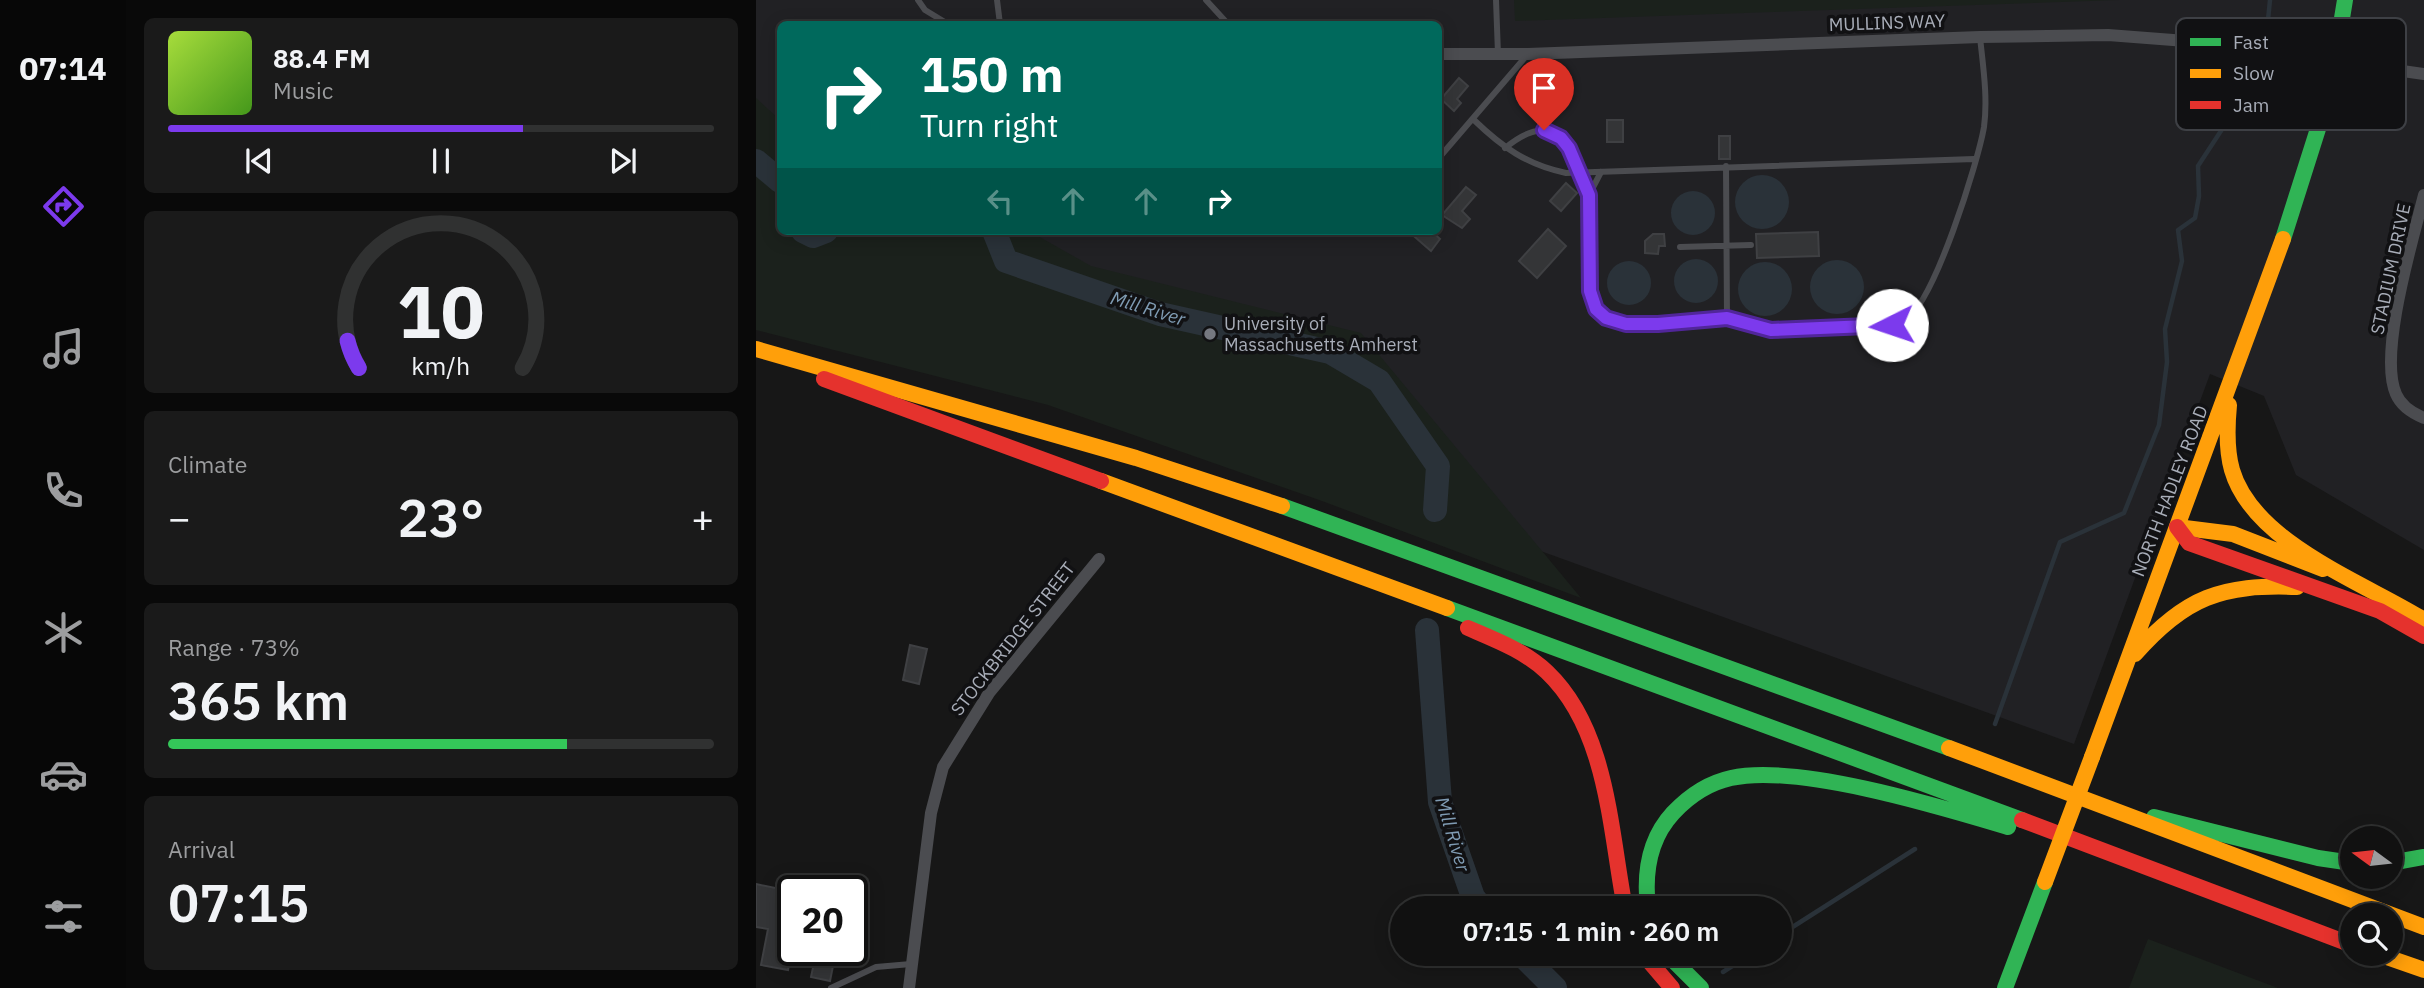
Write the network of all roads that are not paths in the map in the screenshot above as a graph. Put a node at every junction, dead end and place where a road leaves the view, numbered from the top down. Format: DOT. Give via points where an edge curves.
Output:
graph roads {
  1 [pos="918,0"];
  2 [pos="997,0"];
  3 [pos="1206,0"];
  4 [pos="1496,0"];
  5 [pos="2345,0"];
  6 [pos="2342,18"];
  7 [pos="943,21"];
  8 [pos="1000,21"];
  9 [pos="1225,21"];
  10 [pos="1980,37"];
  11 [pos="2176,41"];
  12 [pos="1442,54"];
  13 [pos="1498,54"];
  14 [pos="1528,54"];
  15 [pos="2406,71"];
  16 [pos="2424,74"];
  17 [pos="1474,120"];
  18 [pos="2318,130"];
  19 [pos="1505,148"];
  20 [pos="1442,155"];
  21 [pos="1975,159"];
  22 [pos="1726,166"];
  23 [pos="1601,172"];
  24 [pos="1580,173"];
  25 [pos="1589,195"];
  26 [pos="2424,195"];
  27 [pos="1751,245"];
  28 [pos="1726,246"];
  29 [pos="1680,247"];
  30 [pos="1727,318"];
  31 [pos="756,352"];
  32 [pos="2230,385"];
  33 [pos="2424,418"];
  34 [pos="1226,527"];
  35 [pos="2177,527"];
  36 [pos="1099,559"];
  37 [pos="2348,578"];
  38 [pos="2338,596"];
  39 [pos="2424,620"];
  40 [pos="2424,636"];
  41 [pos="2125,665"];
  42 [pos="2097,806"];
  43 [pos="2424,857"];
  44 [pos="2340,861"];
  45 [pos="2403,861"];
  46 [pos="1623,896"];
  47 [pos="1647,896"];
  48 [pos="2424,928"];
  49 [pos="2340,940"];
  50 [pos="2340,941"];
  51 [pos="2403,963"];
  52 [pos="912,964"];
  53 [pos="1653,966"];
  54 [pos="1679,966"];
  55 [pos="2424,970"];
  56 [pos="2005,986"];
  57 [pos="831,988"];
  58 [pos="909,988"];
  59 [pos="1672,988"];
  60 [pos="1701,988"];
  1 -- 7 [label="lane"];
  2 -- 8 [label="lane"];
  3 -- 9 [label="lane"];
  4 -- 13 [label="lane"];
  5 -- 6 [label="main road, NORTH HADLEY ROAD"];
  10 -- 11 [label="street, MULLINS WAY"];
  10 -- 14 [label="street, MULLINS WAY"];
  10 -- 21 [label="lane" via="1984,118"];
  12 -- 13 [label="street, MULLINS WAY"];
  13 -- 14 [label="street, MULLINS WAY"];
  14 -- 17 [label="lane"];
  15 -- 16 [label="street"];
  17 -- 19 [label="lane"];
  17 -- 20 [label="lane"];
  18 -- 32 [label="main road, NORTH HADLEY ROAD"];
  19 -- 24 [label="lane" via="1526,162"];
  19 -- 24 [label="lane" via="1531,130 1544,130 1561,138"];
  21 -- 22 [label="lane"];
  21 -- 30 [label="lane" via="1930,289 1906,319 1884,326 1771,330"];
  22 -- 23 [label="lane"];
  22 -- 28 [label="lane"];
  23 -- 24 [label="lane"];
  23 -- 25 [label="lane"];
  24 -- 25 [label="lane"];
  25 -- 30 [label="lane" via="1590,291 1600,314 1614,322 1636,324"];
  26 -- 33 [label="street, STADIUM DRIVE" via="2394,327 2391,362 2395,393 2404,406"];
  27 -- 28 [label="lane"];
  28 -- 29 [label="lane"];
  28 -- 30 [label="lane"];
  31 -- 34 [label="main road"];
  31 -- 42 [label="main road" via="1136,458 1299,512"];
  32 -- 35 [label="main road, NORTH HADLEY ROAD"];
  32 -- 37 [label="main road" via="2228,451 2244,496 2267,523"];
  34 -- 46 [label="main road" via="1517,650 1546,674 1572,705 1594,747"];
  34 -- 49 [label="main road"];
  35 -- 37 [label="main road" via="2225,533"];
  35 -- 38 [label="main road" via="2189,543 2206,551"];
  35 -- 41 [label="main road, NORTH HADLEY ROAD"];
  36 -- 52 [label="street, STOCKBRIDGE STREET" via="989,693 947,759 932,806"];
  37 -- 39 [label="main road"];
  38 -- 40 [label="main road" via="2380,611"];
  38 -- 41 [label="main road" via="2305,588 2262,586 2204,596 2167,618"];
  41 -- 56 [label="main road, NORTH HADLEY ROAD, bridge"];
  42 -- 44 [label="main road"];
  42 -- 48 [label="main road"];
  43 -- 45 [label="main road"];
  47 -- 50 [label="main road" via="1653,848 1677,808 1722,779 1769,773 1816,779 1969,815"];
  51 -- 55 [label="main road"];
  52 -- 57 [label="lane" via="876,967"];
  52 -- 58 [label="street, STOCKBRIDGE STREET"];
  53 -- 59 [label="main road"];
  54 -- 60 [label="main road"];
}
